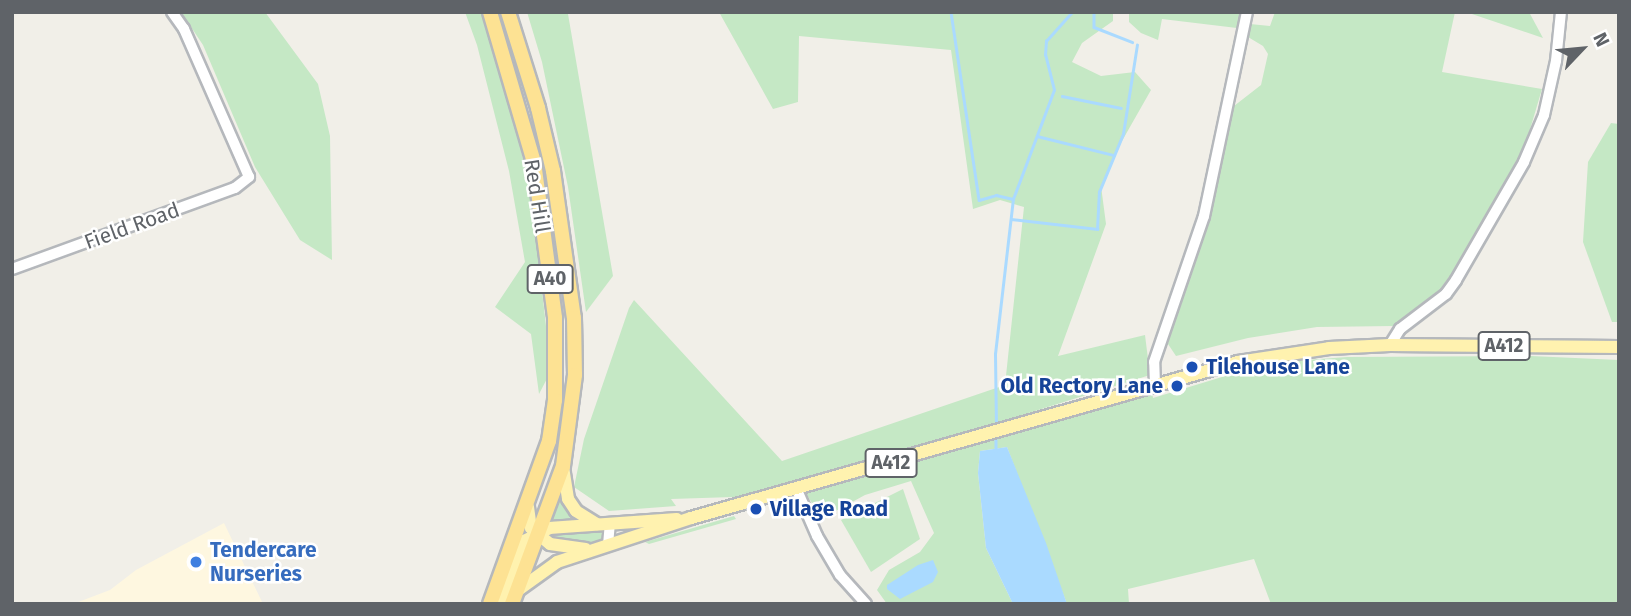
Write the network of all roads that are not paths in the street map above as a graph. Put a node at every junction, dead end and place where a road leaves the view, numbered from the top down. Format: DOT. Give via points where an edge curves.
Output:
graph roads {
  1 [pos="172,12"];
  2 [pos="490,12"];
  3 [pos="508,12"];
  4 [pos="517,12"];
  5 [pos="1247,12"];
  6 [pos="1561,12"];
  7 [pos="515,30"];
  8 [pos="12,269"];
  9 [pos="1390,345"];
  10 [pos="1619,347"];
  11 [pos="1155,386"];
  12 [pos="563,466"];
  13 [pos="797,490"];
  14 [pos="528,507"];
  15 [pos="691,518"];
  16 [pos="630,523"];
  17 [pos="604,524"];
  18 [pos="539,535"];
  19 [pos="639,537"];
  20 [pos="604,546"];
  21 [pos="515,597"];
  22 [pos="490,604"];
  23 [pos="499,604"];
  24 [pos="866,604"];
  1 -- 8 [label="street, Field Road" via="249,177 235,188"];
  2 -- 14 [label="highway, Red Hill / A40" via="534,162 555,318 555,400 549,441"];
  3 -- 7 [label="highway, Red Hill / A40"];
  4 -- 7 [label="street, Red Hill"];
  5 -- 11 [label="street" via="1204,216 1156,353"];
  6 -- 9 [label="street" via="1544,115 1524,162 1446,294 1400,328"];
  7 -- 12 [label="highway, Red Hill / A40" via="553,171 568,260 575,376"];
  9 -- 10 [label="main road, A412"];
  9 -- 11 [label="main road, A412" via="1283,354"];
  11 -- 13 [label="main road, A412"];
  12 -- 17 [label="main road" via="568,499 576,511"];
  12 -- 18 [label="highway, Red Hill / A40"];
  13 -- 15 [label="main road, A412"];
  13 -- 24 [label="street" via="840,575"];
  14 -- 18 [label="main road" via="531,528"];
  14 -- 22 [label="highway, Red Hill / A40"];
  15 -- 16 [label="main road, A412"];
  15 -- 19 [label="main road"];
  16 -- 17 [label="main road, A412"];
  16 -- 19 [label="street"];
  17 -- 18 [label="main road, A412" via="549,528"];
  17 -- 20 [label="street"];
  18 -- 20 [label="main road" via="555,547"];
  18 -- 21 [label="highway, A40"];
  18 -- 23 [label="main road" via="524,541"];
  19 -- 20 [label="main road"];
  20 -- 21 [label="main road" via="557,562"];
}
